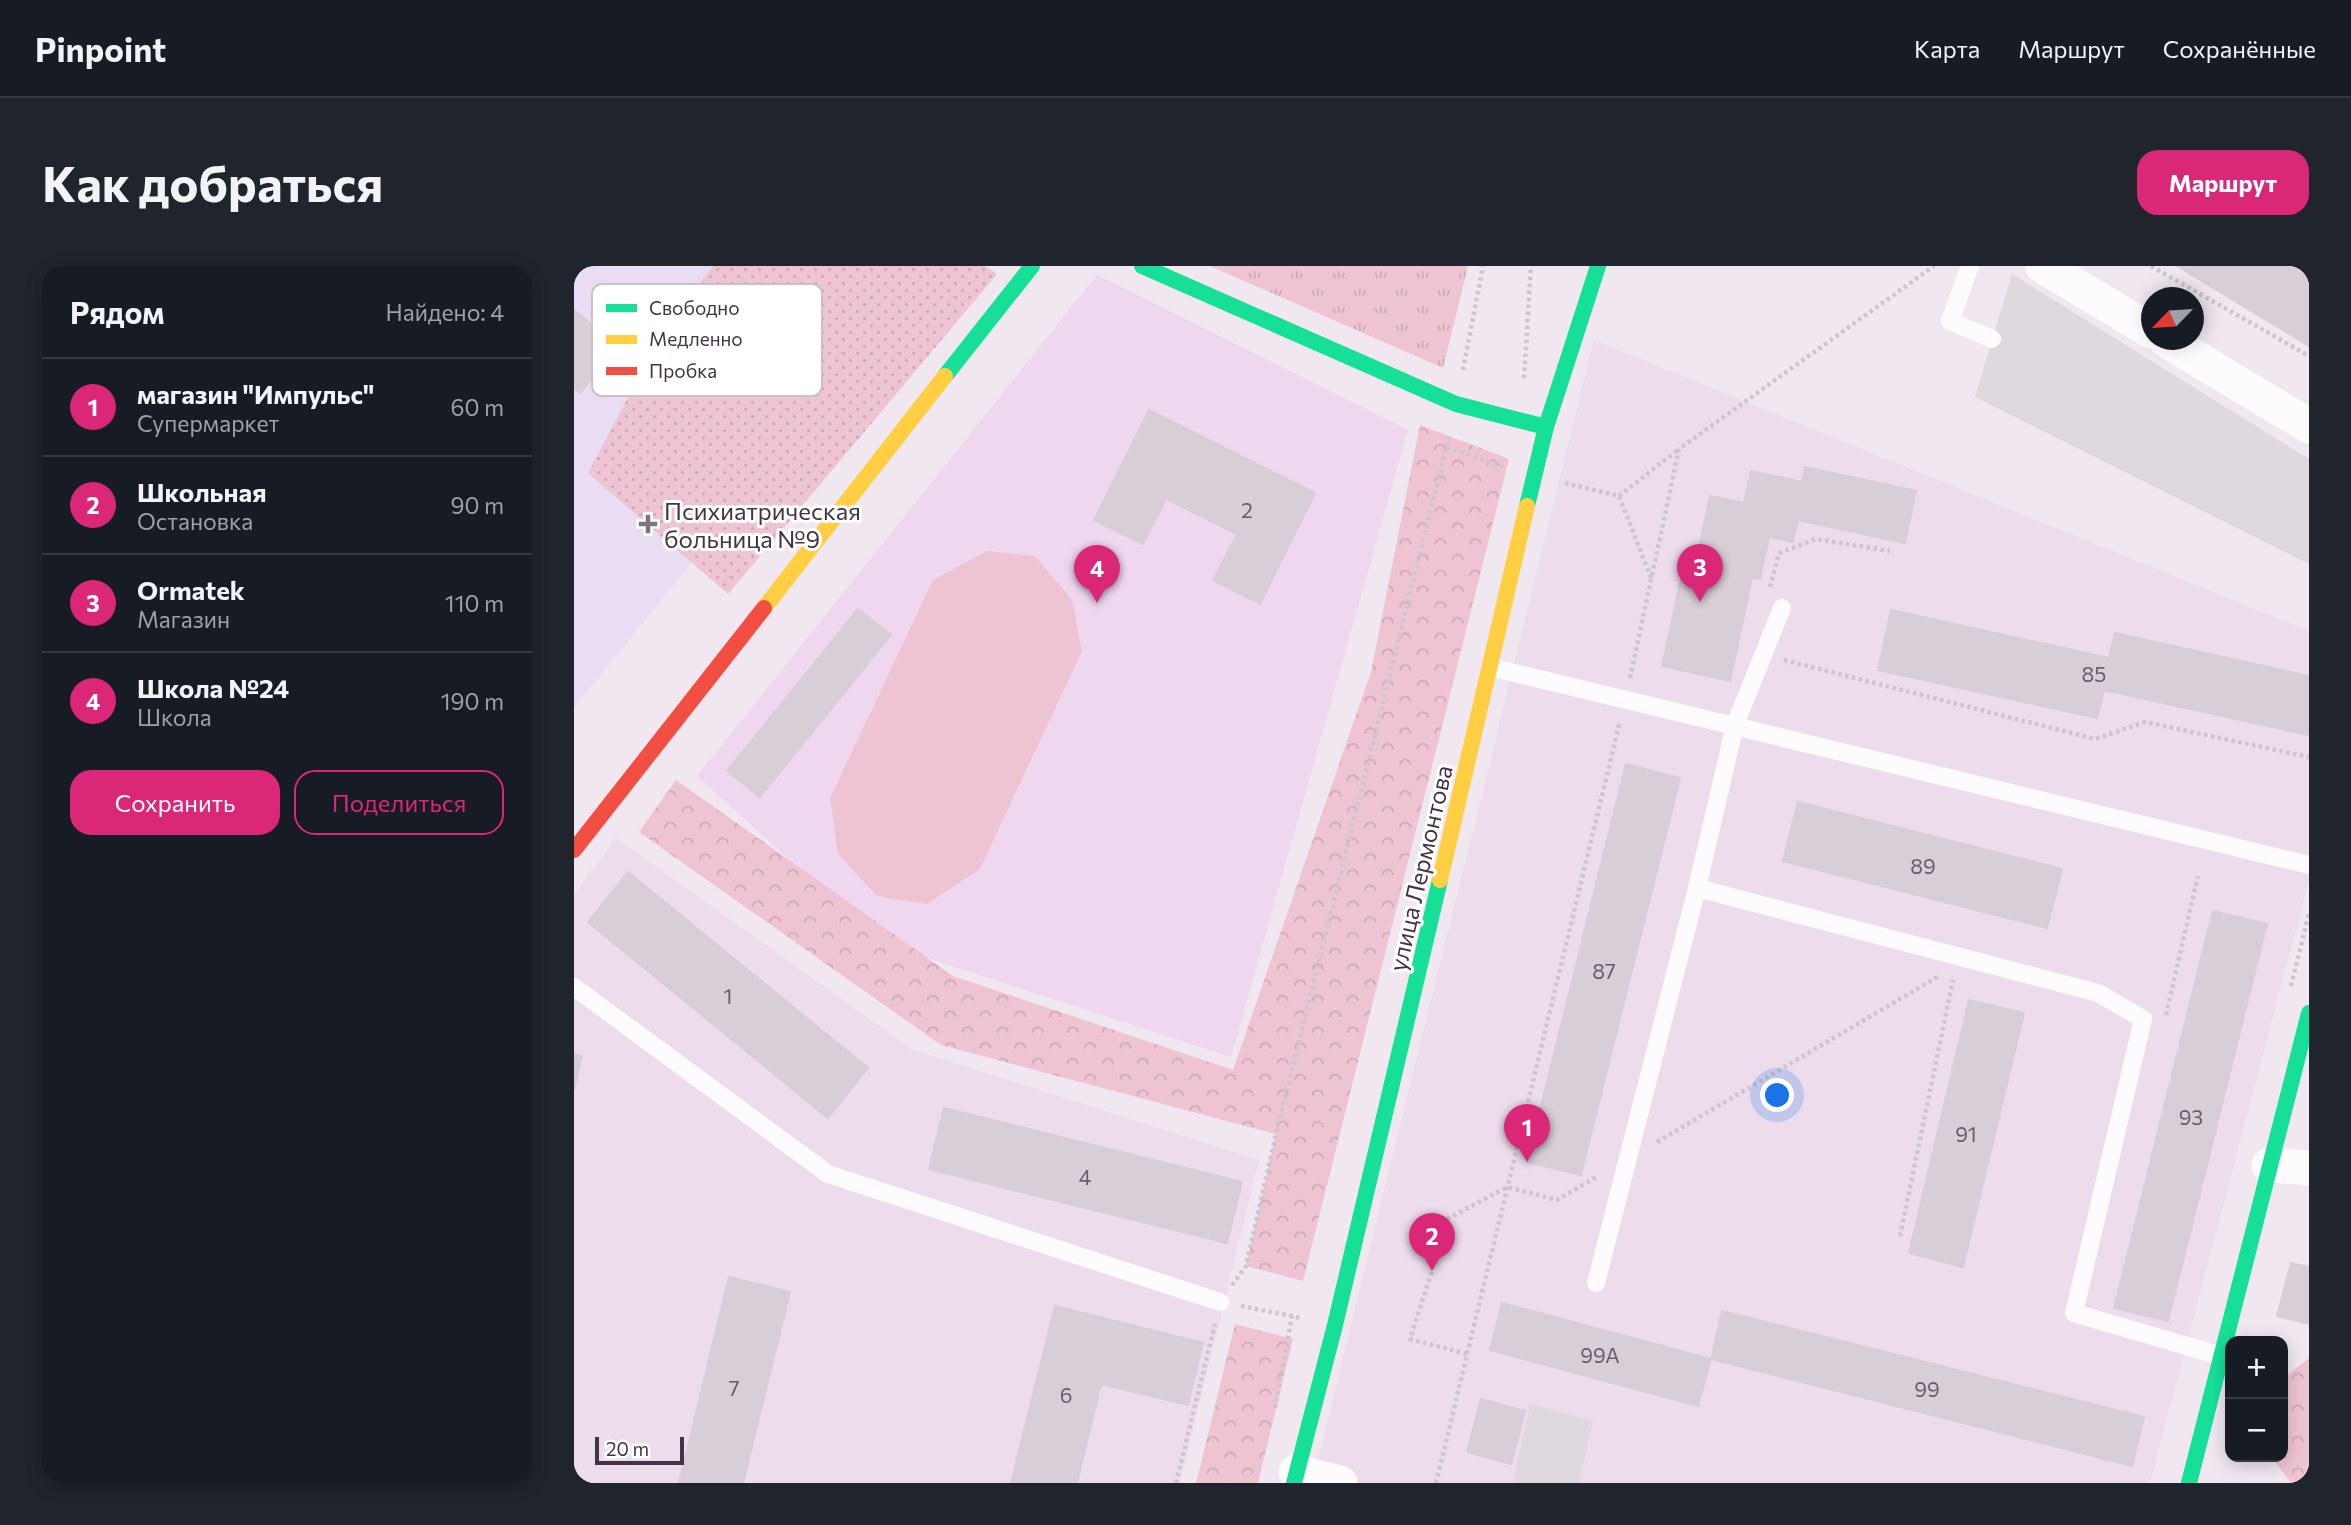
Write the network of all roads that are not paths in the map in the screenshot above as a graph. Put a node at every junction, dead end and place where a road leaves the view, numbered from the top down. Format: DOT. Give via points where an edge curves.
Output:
graph roads {
  1 [pos="1032,266"];
  2 [pos="1142,266"];
  3 [pos="1598,266"];
  4 [pos="1970,266"];
  5 [pos="2043,266"];
  6 [pos="2141,325"];
  7 [pos="1992,339"];
  8 [pos="2183,350"];
  9 [pos="2309,426"];
  10 [pos="1546,427"];
  11 [pos="1782,607"];
  12 [pos="1490,667"];
  13 [pos="1735,725"];
  14 [pos="574,850"];
  15 [pos="2309,865"];
  16 [pos="1697,888"];
  17 [pos="574,987"];
  18 [pos="2309,1013"];
  19 [pos="2269,1165"];
  20 [pos="2309,1168"];
  21 [pos="1596,1283"];
  22 [pos="1220,1302"];
  23 [pos="2221,1356"];
  24 [pos="1295,1478"];
  25 [pos="1340,1483"];
  26 [pos="2189,1483"];
  1 -- 14 [label="street"];
  2 -- 10 [label="street" via="1456,404"];
  3 -- 10 [label="street, улица Лермонтова"];
  4 -- 7 [label="lane" via="1950,321"];
  5 -- 6 [label="street"];
  8 -- 9 [label="street"];
  10 -- 12 [label="street, улица Лермонтова"];
  11 -- 13 [label="lane"];
  12 -- 13 [label="lane"];
  12 -- 24 [label="street, улица Лермонтова"];
  13 -- 15 [label="lane"];
  13 -- 16 [label="lane"];
  16 -- 21 [label="lane"];
  16 -- 23 [label="lane" via="2098,993 2143,1019 2074,1313"];
  17 -- 22 [label="lane" via="828,1174"];
  18 -- 19 [label="street"];
  19 -- 20 [label="street"];
  19 -- 23 [label="street"];
  23 -- 26 [label="street"];
  24 -- 25 [label="street"];
}
